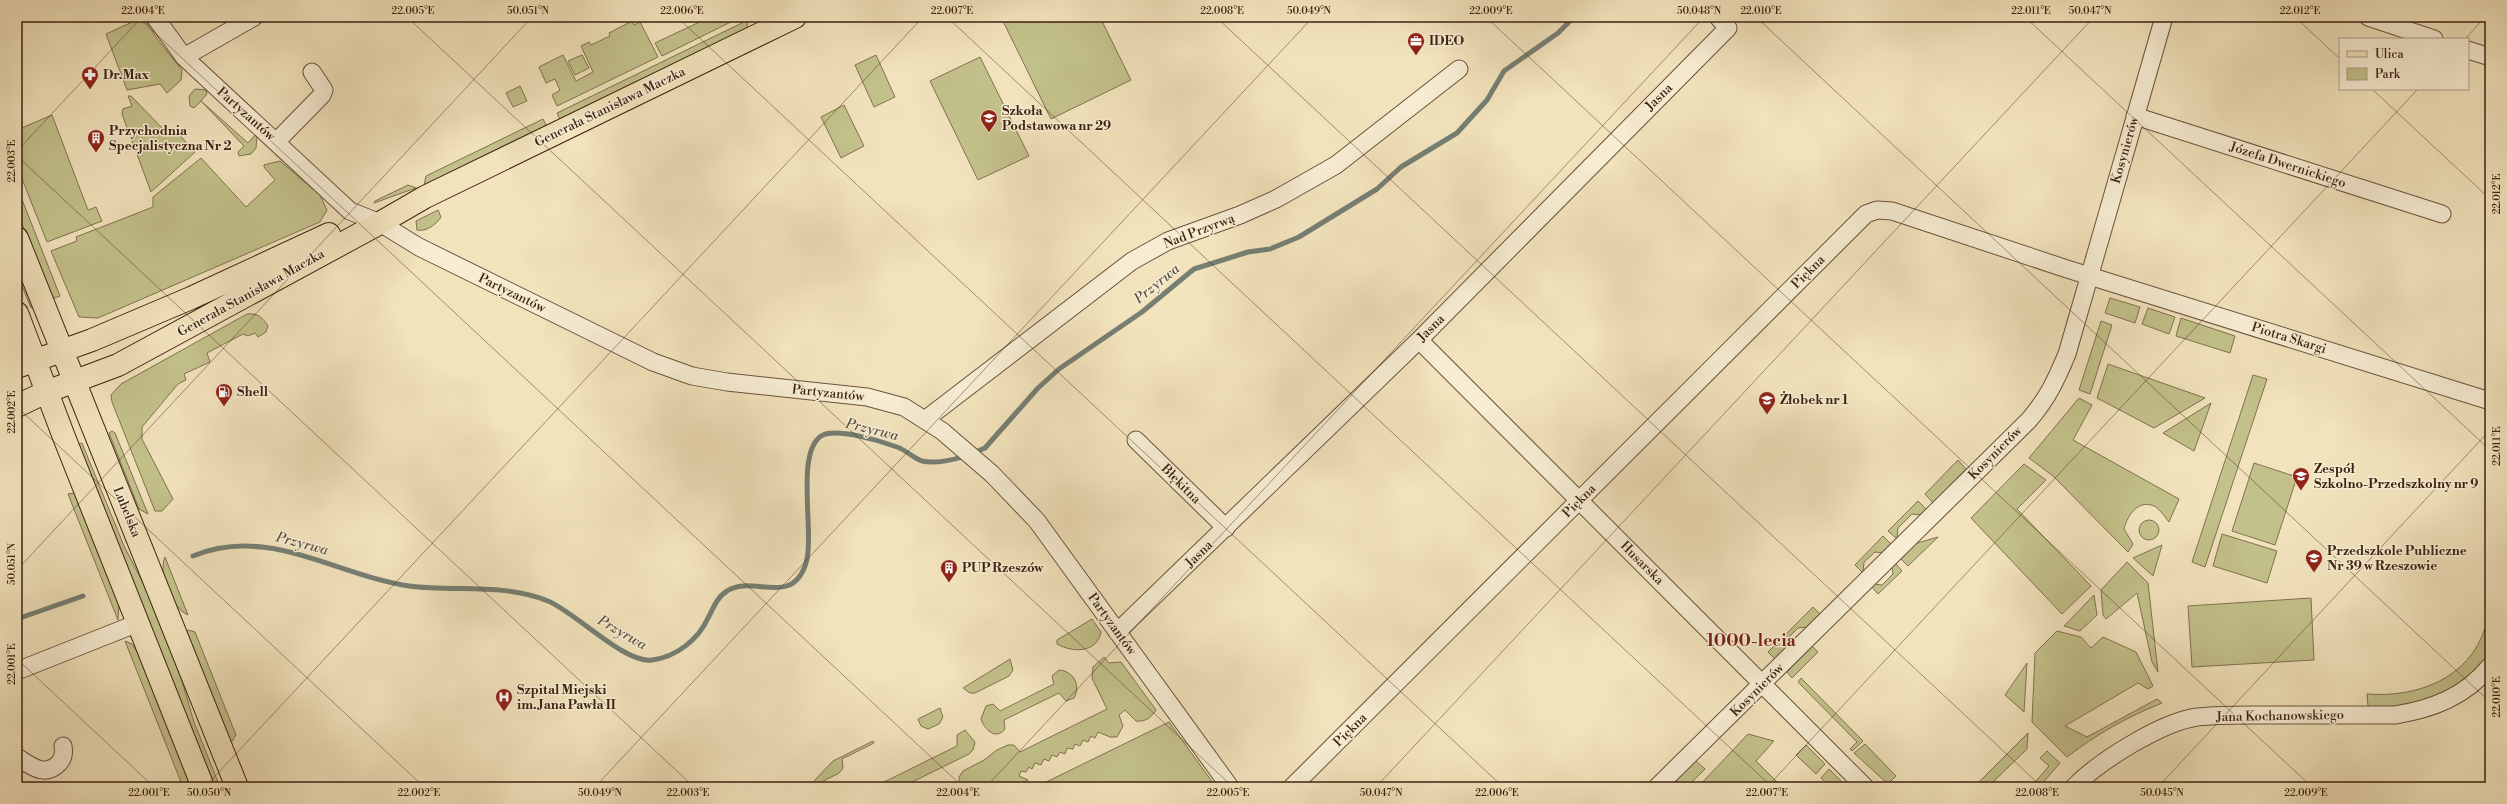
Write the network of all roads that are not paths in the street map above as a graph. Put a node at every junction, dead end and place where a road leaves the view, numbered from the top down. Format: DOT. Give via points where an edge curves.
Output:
graph roads {
  1 [pos="155,17"];
  2 [pos="254,17"];
  3 [pos="795,17"];
  4 [pos="1718,17"];
  5 [pos="2164,17"];
  6 [pos="2368,17"];
  7 [pos="2431,38"];
  8 [pos="2469,50"];
  9 [pos="184,56"];
  10 [pos="2490,57"];
  11 [pos="1459,69"];
  12 [pos="312,72"];
  13 [pos="2135,116"];
  14 [pos="276,142"];
  15 [pos="1866,214"];
  16 [pos="2442,214"];
  17 [pos="372,221"];
  18 [pos="17,238"];
  19 [pos="2088,275"];
  20 [pos="17,313"];
  21 [pos="1419,340"];
  22 [pos="62,350"];
  23 [pos="25,363"];
  24 [pos="75,383"];
  25 [pos="46,392"];
  26 [pos="2490,401"];
  27 [pos="17,406"];
  28 [pos="926,419"];
  29 [pos="1136,440"];
  30 [pos="1579,501"];
  31 [pos="1226,528"];
  32 [pos="138,624"];
  33 [pos="1117,632"];
  34 [pos="2490,666"];
  35 [pos="17,671"];
  36 [pos="1762,685"];
  37 [pos="63,746"];
  38 [pos="17,757"];
  39 [pos="203,787"];
  40 [pos="237,787"];
  41 [pos="1230,787"];
  42 [pos="1292,787"];
  43 [pos="1657,787"];
  44 [pos="1865,787"];
  45 [pos="2074,787"];
  1 -- 9 [label="street, Partyzantów"];
  2 -- 9 [label="street"];
  3 -- 17 [label="main road, Generała Stanisława Maczka"];
  4 -- 21 [label="street, Jasna" via="1728,28"];
  5 -- 13 [label="street, Kosynierów"];
  6 -- 7 [label="street"];
  8 -- 10 [label="street"];
  9 -- 14 [label="street, Partyzantów"];
  11 -- 28 [label="street, Nad Przyrwą" via="1336,165 1240,216 1168,241 1132,261"];
  12 -- 14 [label="street" via="324,90"];
  13 -- 16 [label="street, Józefa Dwernickiego"];
  13 -- 19 [label="street, Kosynierów"];
  14 -- 17 [label="street, Partyzantów" via="350,211"];
  15 -- 19 [label="street, Piotra Skargi" via="1877,210 1892,211"];
  15 -- 30 [label="street, Piękna"];
  17 -- 22 [label="main road, Generała Stanisława Maczka"];
  17 -- 24 [label="main road, Generała Stanisława Maczka" via="118,365"];
  17 -- 28 [label="street, Partyzantów" via="654,362 692,376 867,397 904,407"];
  18 -- 22 [label="main road, Lubelska"];
  19 -- 26 [label="street, Piotra Skargi"];
  19 -- 36 [label="street, Kosynierów" via="2067,354 2057,381 2044,402 2029,420"];
  20 -- 23 [label="main road"];
  21 -- 30 [label="street, Husarska"];
  21 -- 31 [label="street, Jasna"];
  22 -- 23 [label="main road, Generała Stanisława Maczka"];
  22 -- 24 [label="main road, Lubelska"];
  23 -- 25 [label="main road"];
  24 -- 25 [label="main road, Generała Stanisława Maczka"];
  24 -- 40 [label="main road, Lubelska"];
  25 -- 27 [label="main road, Generała Stanisława Maczka"];
  25 -- 32 [label="main road"];
  28 -- 33 [label="street, Partyzantów" via="1017,498 1037,521"];
  29 -- 31 [label="street, Błękitna"];
  30 -- 36 [label="street, Husarska"];
  30 -- 42 [label="street, Piękna"];
  31 -- 33 [label="street, Jasna"];
  32 -- 35 [label="street"];
  32 -- 39 [label="main road"];
  33 -- 41 [label="street, Partyzantów"];
  34 -- 45 [label="street, Jana Kochanowskiego" via="2481,678 2453,698 2418,711 2395,715 2236,715 2196,718 2160,730 2130,745"];
  36 -- 43 [label="street, Kosynierów"];
  36 -- 44 [label="street, Husarska"];
  37 -- 38 [label="street" via="64,752 60,762 52,770 41,771"];
}
